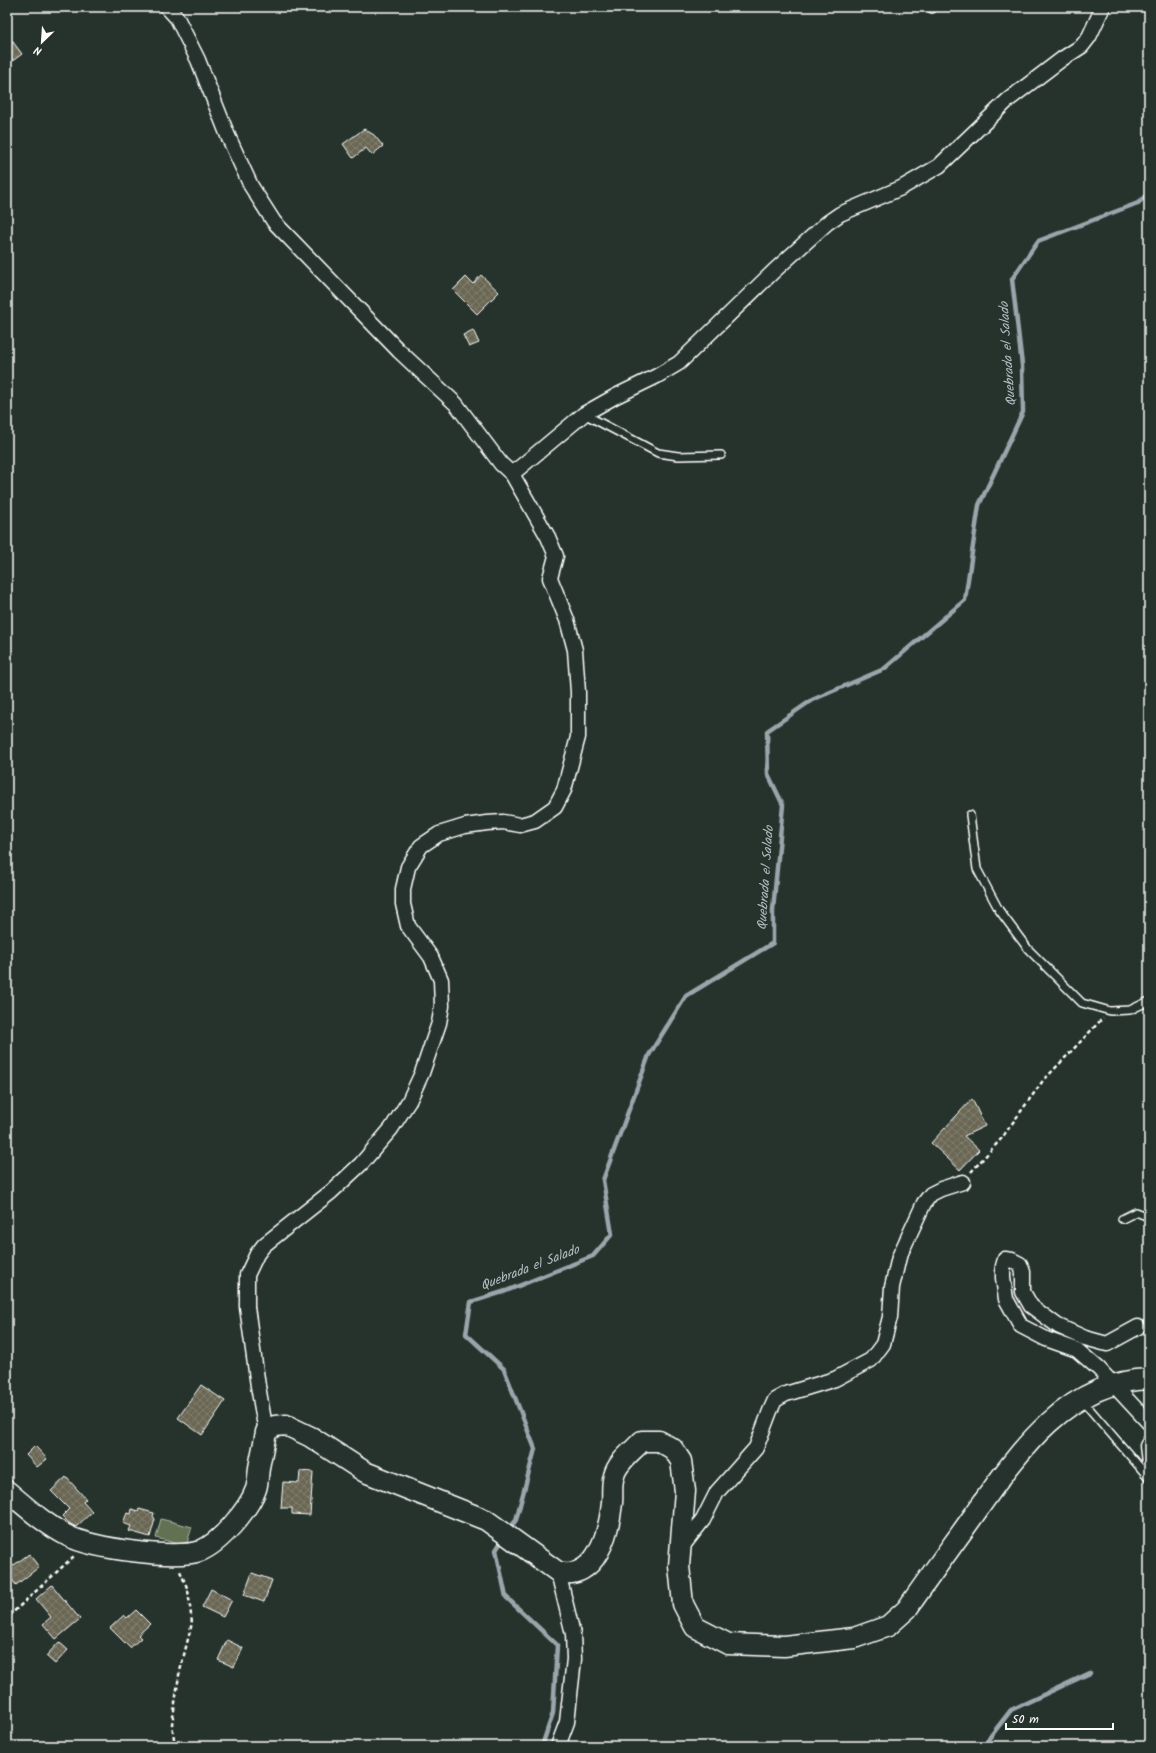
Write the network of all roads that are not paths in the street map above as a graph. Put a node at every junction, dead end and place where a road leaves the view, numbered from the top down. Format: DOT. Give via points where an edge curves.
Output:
graph roads {
  1 [pos="167,7"];
  2 [pos="1103,7"];
  3 [pos="584,414"];
  4 [pos="721,455"];
  5 [pos="512,474"];
  6 [pos="970,816"];
  7 [pos="1149,1000"];
  8 [pos="963,1182"];
  9 [pos="1149,1217"];
  10 [pos="1122,1219"];
  11 [pos="1138,1327"];
  12 [pos="1149,1379"];
  13 [pos="1114,1384"];
  14 [pos="1080,1398"];
  15 [pos="1149,1423"];
  16 [pos="266,1432"];
  17 [pos="1149,1443"];
  18 [pos="1149,1462"];
  19 [pos="1149,1478"];
  20 [pos="7,1491"];
  21 [pos="680,1548"];
  22 [pos="558,1572"];
  23 [pos="558,1746"];
  1 -- 5 [label="street" via="177,18 198,60 251,186 274,222 399,351 456,404 501,464"];
  2 -- 3 [label="street" via="1082,46 1008,100 938,166 902,188 840,214 827,223 679,363"];
  3 -- 4 [label="lane" via="658,453 678,456"];
  3 -- 5 [label="street"];
  5 -- 16 [label="street" via="548,536 556,556 550,578 568,620 575,650 578,737 568,777 555,807 535,821 520,825 487,823 439,834 421,846 408,867 403,890 404,909 408,926 431,957 441,980 442,1006 439,1023 422,1073 409,1101 391,1129 361,1164 331,1192 264,1245 247,1275 247,1307"];
  6 -- 7 [label="lane" via="977,869 999,910 1028,949 1082,1003 1110,1011 1130,1010"];
  8 -- 21 [label="street" via="931,1194 924,1203 898,1257 892,1287 890,1318 883,1344 871,1360 835,1379 786,1394 775,1400 756,1448 717,1492 703,1520"];
  9 -- 10 [label="lane" via="1136,1212"];
  11 -- 13 [label="street" via="1107,1344 1058,1326 1031,1306 1023,1292 1023,1272 1020,1264 1005,1259 1003,1278 1006,1299 1021,1326 1076,1350"];
  12 -- 13 [label="street" via="1131,1379"];
  13 -- 14 [label="street"];
  13 -- 15 [label="street"];
  14 -- 19 [label="lane"];
  14 -- 21 [label="street" via="1049,1421 1013,1460 907,1609 888,1626 854,1638 784,1646 728,1644 695,1627 683,1604"];
  16 -- 20 [label="street" via="256,1489 240,1517 216,1542 200,1551 173,1554 88,1544 55,1528"];
  16 -- 22 [label="street" via="275,1426 286,1425 311,1437 365,1472 486,1520"];
  17 -- 18 [label="street"];
  21 -- 22 [label="street" via="685,1491 681,1461 673,1449 659,1441 642,1441 622,1462 614,1476 606,1534 594,1561 568,1574"];
  22 -- 23 [label="street" via="573,1634 574,1658 567,1722"];
}
